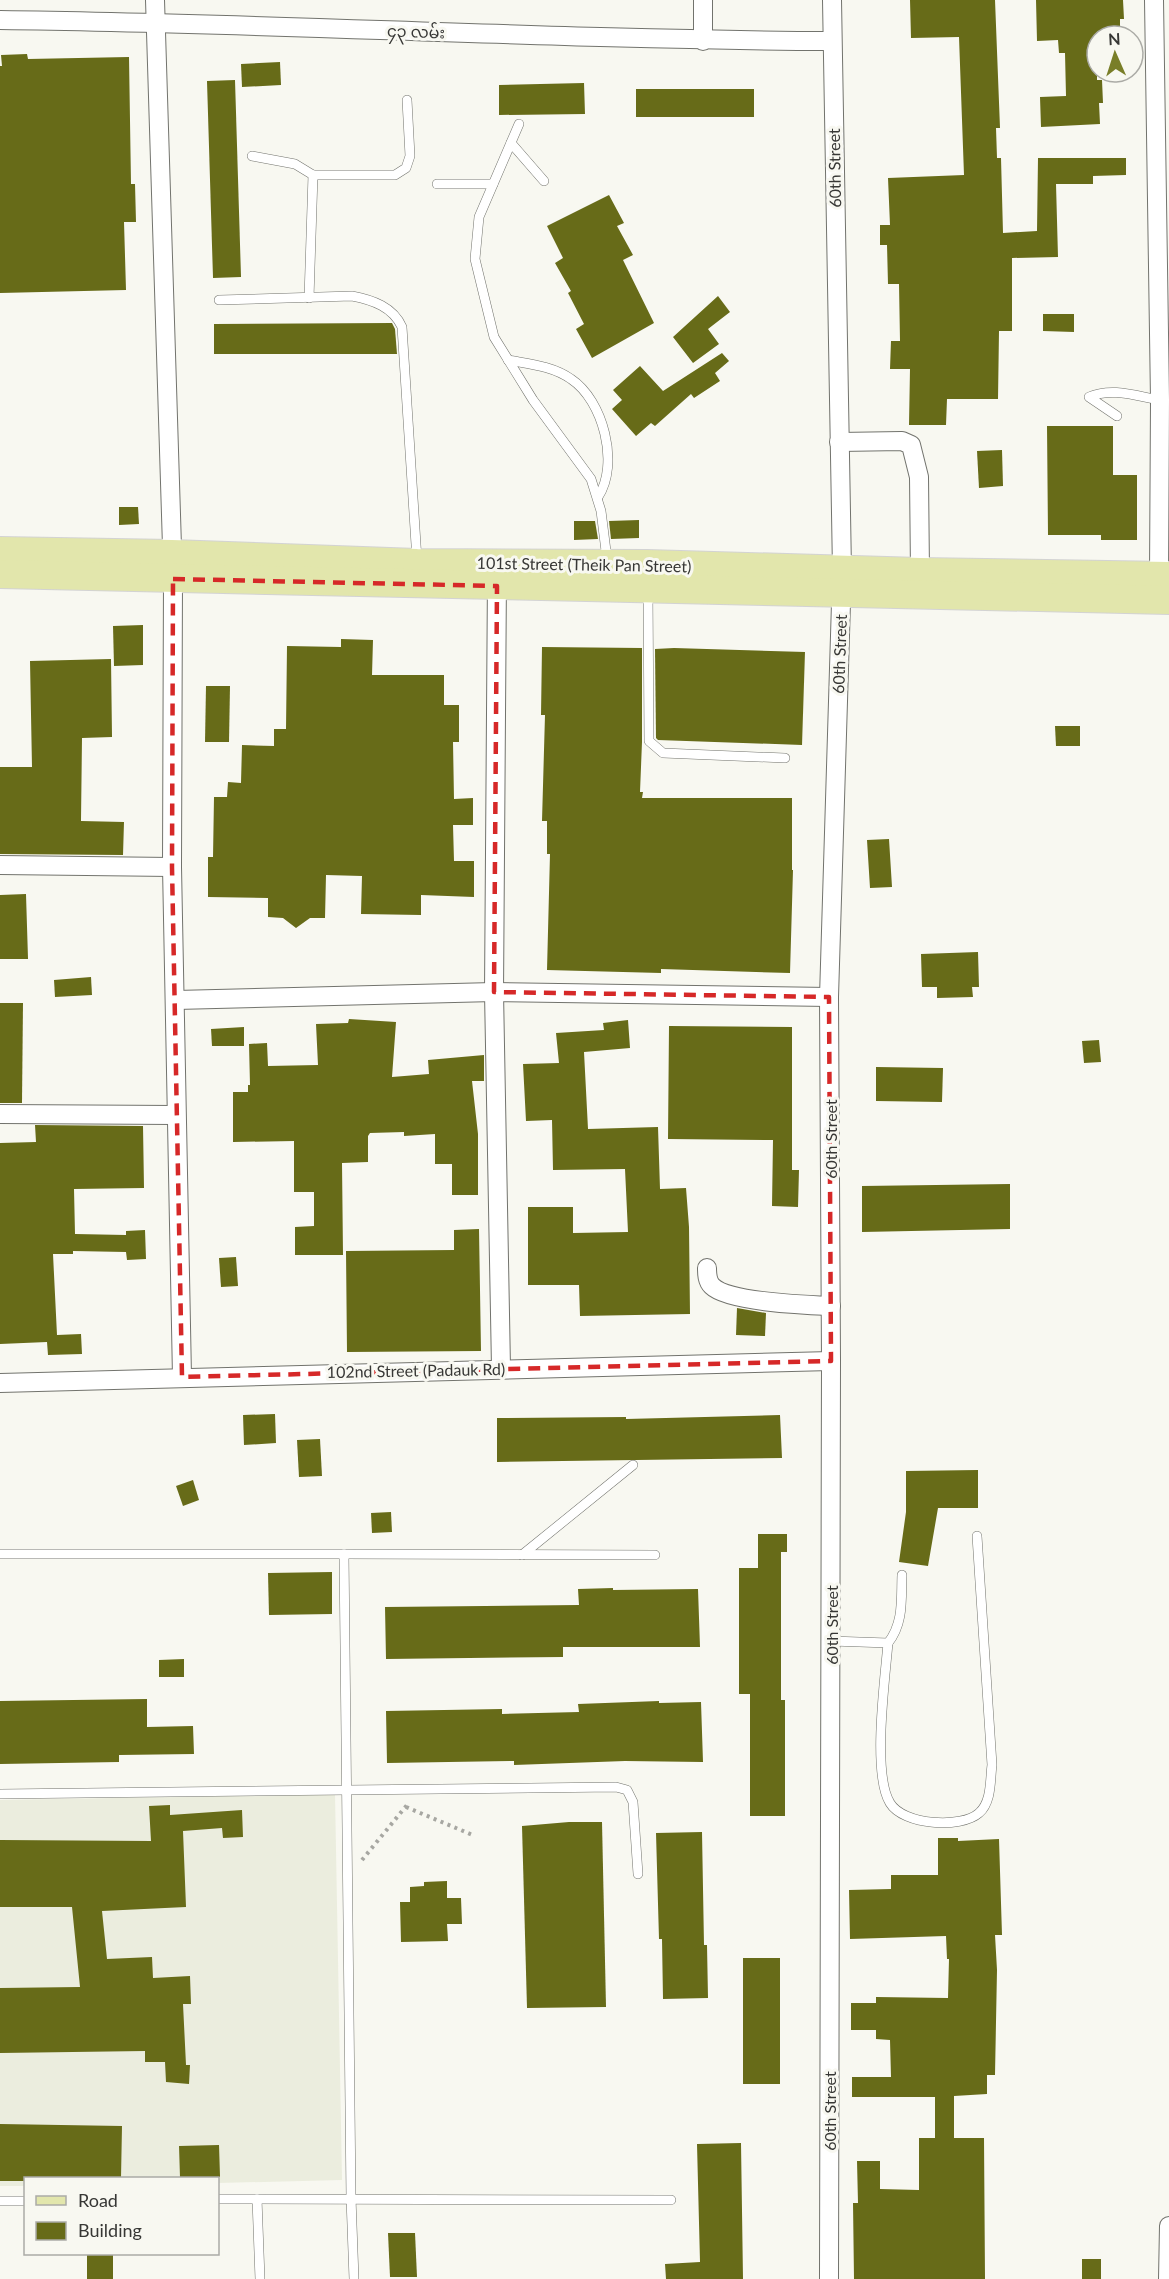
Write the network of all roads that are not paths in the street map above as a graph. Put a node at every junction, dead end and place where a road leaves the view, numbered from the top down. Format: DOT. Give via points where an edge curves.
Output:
graph roads {
  1 [pos="154,0"];
  2 [pos="703,0"];
  3 [pos="832,0"];
  4 [pos="1154,0"];
  5 [pos="0,20"];
  6 [pos="156,22"];
  7 [pos="703,41"];
  8 [pos="832,41"];
  9 [pos="1162,53"];
  10 [pos="408,100"];
  11 [pos="519,124"];
  12 [pos="511,143"];
  13 [pos="252,156"];
  14 [pos="313,175"];
  15 [pos="544,181"];
  16 [pos="437,184"];
  17 [pos="493,184"];
  18 [pos="309,298"];
  19 [pos="219,300"];
  20 [pos="508,360"];
  21 [pos="1160,400"];
  22 [pos="1117,416"];
  23 [pos="839,442"];
  24 [pos="598,497"];
  25 [pos="0,551"];
  26 [pos="417,563"];
  27 [pos="608,565"];
  28 [pos="173,566"];
  29 [pos="920,573"];
  30 [pos="0,574"];
  31 [pos="497,575"];
  32 [pos="648,577"];
  33 [pos="841,581"];
  34 [pos="1166,584"];
  35 [pos="974,585"];
  36 [pos="785,758"];
  37 [pos="0,865"];
  38 [pos="172,867"];
  39 [pos="494,992"];
  40 [pos="829,998"];
  41 [pos="176,1000"];
  42 [pos="0,1114"];
  43 [pos="176,1115"];
  44 [pos="707,1268"];
  45 [pos="831,1306"];
  46 [pos="831,1361"];
  47 [pos="501,1368"];
  48 [pos="182,1377"];
  49 [pos="0,1383"];
  50 [pos="633,1465"];
  51 [pos="977,1536"];
  52 [pos="0,1554"];
  53 [pos="344,1554"];
  54 [pos="522,1555"];
  55 [pos="655,1555"];
  56 [pos="902,1575"];
  57 [pos="831,1641"];
  58 [pos="888,1643"];
  59 [pos="346,1789"];
  60 [pos="0,1794"];
  61 [pos="638,1874"];
  62 [pos="351,2198"];
  63 [pos="219,2199"];
  64 [pos="257,2199"];
  65 [pos="671,2200"];
  66 [pos="0,2201"];
  67 [pos="24,2201"];
  68 [pos="1169,2226"];
  69 [pos="260,2279"];
  70 [pos="354,2279"];
  71 [pos="829,2279"];
  72 [pos="1168,2279"];
  1 -- 6 [label="street"];
  2 -- 7 [label="street"];
  3 -- 8 [label="street, 60th Street"];
  4 -- 9 [label="street"];
  5 -- 6 [label="street, ၄၃ လမ်း"];
  6 -- 7 [label="street, ၄၃ လမ်း"];
  6 -- 28 [label="street"];
  7 -- 8 [label="street, ၄၃ လမ်း"];
  8 -- 23 [label="street, 60th Street"];
  9 -- 21 [label="street"];
  10 -- 14 [label="lane" via="410,156 406,168 395,175"];
  11 -- 12 [label="lane"];
  12 -- 15 [label="lane"];
  12 -- 17 [label="lane"];
  13 -- 14 [label="lane" via="295,164"];
  14 -- 18 [label="lane"];
  16 -- 17 [label="lane"];
  17 -- 20 [label="lane" via="479,216 475,259 494,337"];
  18 -- 19 [label="lane"];
  18 -- 26 [label="lane" via="336,295 368,299 397,316 402,327"];
  20 -- 24 [label="lane" via="591,479"];
  20 -- 24 [label="lane" via="564,374 591,400 600,416 608,462 607,480"];
  21 -- 22 [label="lane" via="1117,392 1089,397"];
  21 -- 34 [label="street"];
  23 -- 29 [label="street" via="902,441 911,445 919,477"];
  23 -- 33 [label="street, 60th Street"];
  24 -- 27 [label="lane"];
  25 -- 28 [label="main road, 101st Street (Theik Pan Street)"];
  26 -- 28 [label="main road, 101st Street (Theik Pan Street)"];
  26 -- 31 [label="main road, 101st Street (Theik Pan Street)"];
  27 -- 31 [label="main road, 101st Street (Theik Pan Street)"];
  27 -- 32 [label="main road, 101st Street (Theik Pan Street)"];
  28 -- 30 [label="main road, 101st Street (Theik Pan Street)"];
  28 -- 31 [label="main road, 101st Street (Theik Pan Street)"];
  28 -- 38 [label="street"];
  29 -- 33 [label="main road, 101st Street (Theik Pan Street)"];
  29 -- 35 [label="main road, 101st Street (Theik Pan Street)"];
  31 -- 32 [label="main road, 101st Street (Theik Pan Street)"];
  31 -- 39 [label="street"];
  32 -- 33 [label="main road, 101st Street (Theik Pan Street)"];
  32 -- 36 [label="lane" via="650,741 663,753"];
  33 -- 35 [label="main road, 101st Street (Theik Pan Street)"];
  33 -- 40 [label="street, 60th Street"];
  34 -- 35 [label="main road, 101st Street (Theik Pan Street)"];
  37 -- 38 [label="street"];
  38 -- 41 [label="street"];
  39 -- 40 [label="street"];
  39 -- 41 [label="street"];
  39 -- 47 [label="street"];
  40 -- 45 [label="street, 60th Street"];
  41 -- 43 [label="street"];
  42 -- 43 [label="street"];
  43 -- 48 [label="street"];
  44 -- 45 [label="street" via="712,1287 728,1293 763,1301"];
  45 -- 46 [label="street, 60th Street"];
  46 -- 47 [label="street, 102nd Street (Padauk Rd)"];
  46 -- 57 [label="street, 60th Street"];
  47 -- 48 [label="street, 102nd Street (Padauk Rd)"];
  48 -- 49 [label="street, 102nd Street (Padauk Rd)"];
  50 -- 54 [label="lane"];
  51 -- 58 [label="lane" via="992,1765 988,1798 979,1813 962,1821 934,1823 905,1817 890,1804 883,1783 881,1737"];
  52 -- 53 [label="lane"];
  53 -- 54 [label="lane"];
  53 -- 59 [label="lane"];
  54 -- 55 [label="lane"];
  56 -- 58 [label="lane" via="900,1623"];
  57 -- 58 [label="lane"];
  57 -- 71 [label="street, 60th Street"];
  59 -- 60 [label="lane"];
  59 -- 61 [label="lane" via="616,1787 627,1791 633,1802"];
  59 -- 62 [label="lane"];
  62 -- 64 [label="lane"];
  62 -- 65 [label="lane"];
  62 -- 70 [label="lane"];
  63 -- 64 [label="lane"];
  64 -- 69 [label="lane"];
  66 -- 67 [label="lane"];
  68 -- 72 [label="street"];
}
